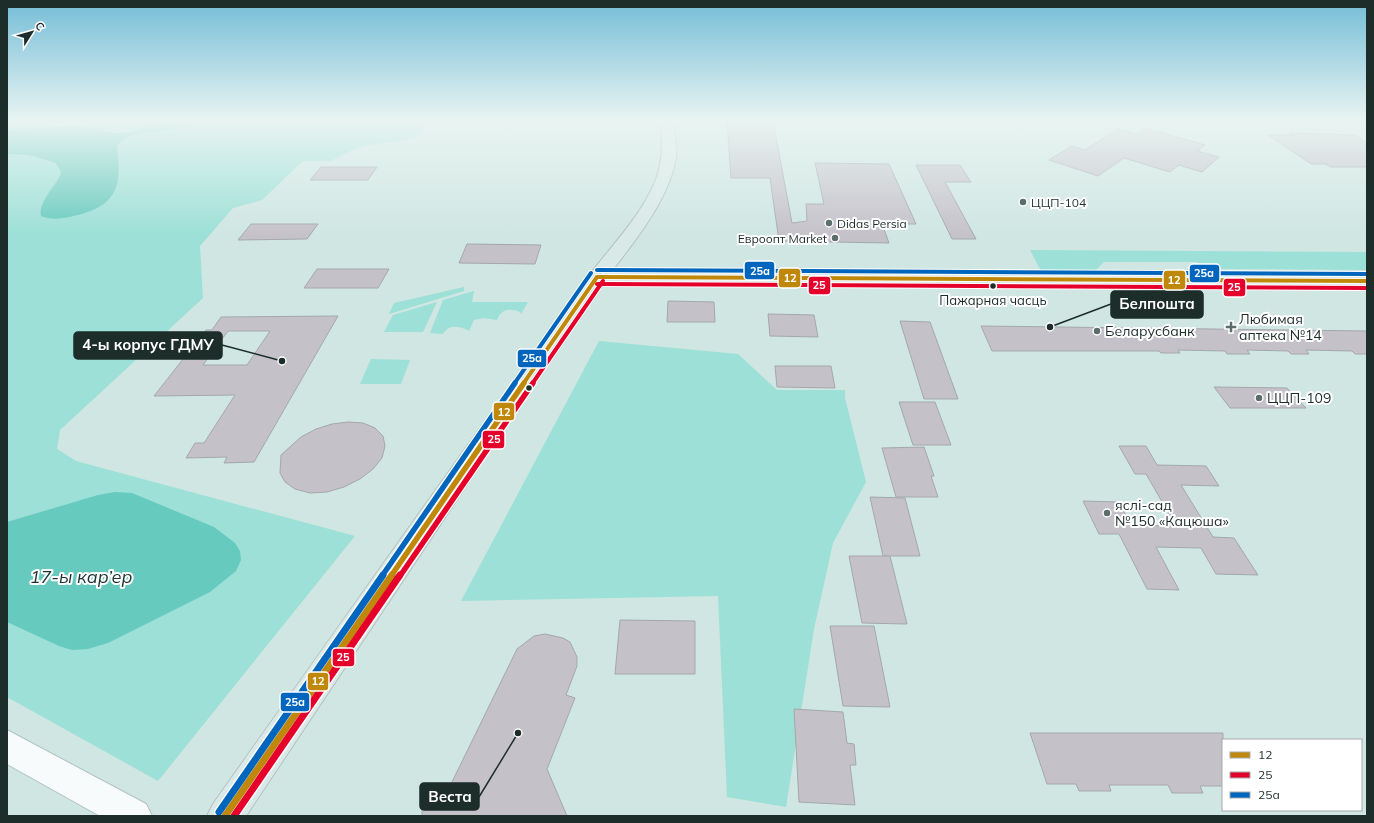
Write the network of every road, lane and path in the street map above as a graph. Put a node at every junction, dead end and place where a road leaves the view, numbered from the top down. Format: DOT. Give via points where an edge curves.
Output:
graph roads {
  1 [pos="668,159"];
  2 [pos="597,276"];
  3 [pos="1367,281"];
  4 [pos="7,746"];
  5 [pos="134,816"];
  6 [pos="225,816"];
  1 -- 2 [label="main road" via="662,182 644,215 626,242"];
  2 -- 3 [label="main road"];
  2 -- 6 [label="main road"];
  4 -- 5 [label="street"];
}
